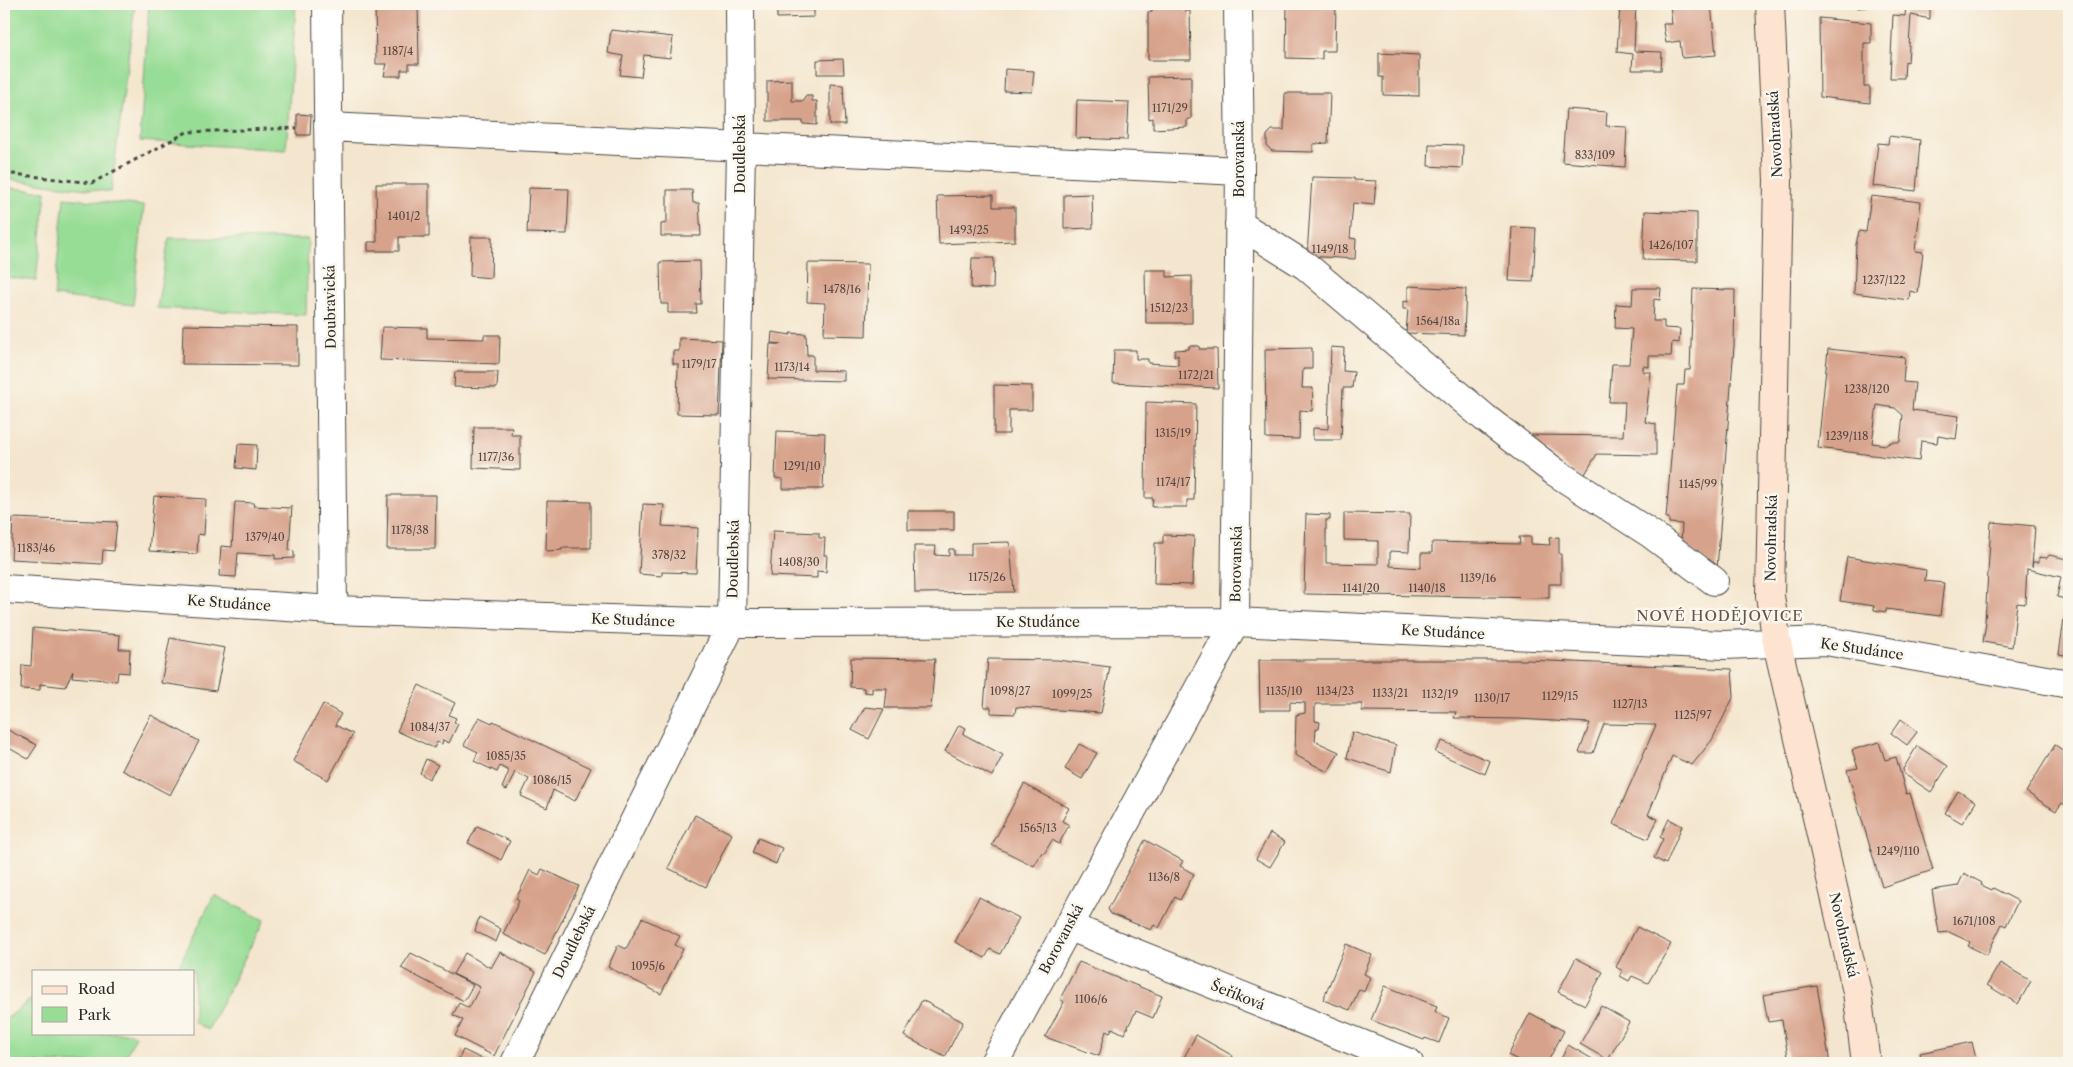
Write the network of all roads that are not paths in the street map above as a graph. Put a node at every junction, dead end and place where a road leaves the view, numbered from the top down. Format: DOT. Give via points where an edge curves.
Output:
graph roads {
  1 [pos="327,4"];
  2 [pos="740,4"];
  3 [pos="1238,4"];
  4 [pos="1770,4"];
  5 [pos="328,127"];
  6 [pos="740,148"];
  7 [pos="1240,171"];
  8 [pos="1239,224"];
  9 [pos="1714,581"];
  10 [pos="4,589"];
  11 [pos="333,610"];
  12 [pos="1235,622"];
  13 [pos="732,623"];
  14 [pos="1777,643"];
  15 [pos="2069,684"];
  16 [pos="1068,926"];
  17 [pos="515,1063"];
  18 [pos="994,1063"];
  19 [pos="1409,1063"];
  20 [pos="1866,1063"];
  1 -- 5 [label="street, Doubravická"];
  2 -- 6 [label="street, Doudlebská"];
  3 -- 7 [label="street, Borovanská"];
  4 -- 14 [label="main road, Novohradská" via="1778,180 1770,596"];
  5 -- 6 [label="street"];
  5 -- 11 [label="street, Doubravická"];
  6 -- 7 [label="street"];
  6 -- 13 [label="street, Doudlebská"];
  7 -- 8 [label="street, Borovanská"];
  8 -- 9 [label="street" via="1306,266 1485,418 1555,472 1651,534"];
  8 -- 12 [label="street, Borovanská"];
  10 -- 11 [label="street, Ke Studánce"];
  11 -- 13 [label="street, Ke Studánce"];
  12 -- 13 [label="street, Ke Studánce"];
  12 -- 14 [label="street, Ke Studánce" via="1724,645"];
  12 -- 16 [label="street, Borovanská"];
  13 -- 17 [label="street, Doudlebská"];
  14 -- 15 [label="street, Ke Studánce" via="1826,642"];
  14 -- 20 [label="main road, Novohradská" via="1856,992"];
  16 -- 18 [label="street, Borovanská"];
  16 -- 19 [label="street, Šeříková"];
}
